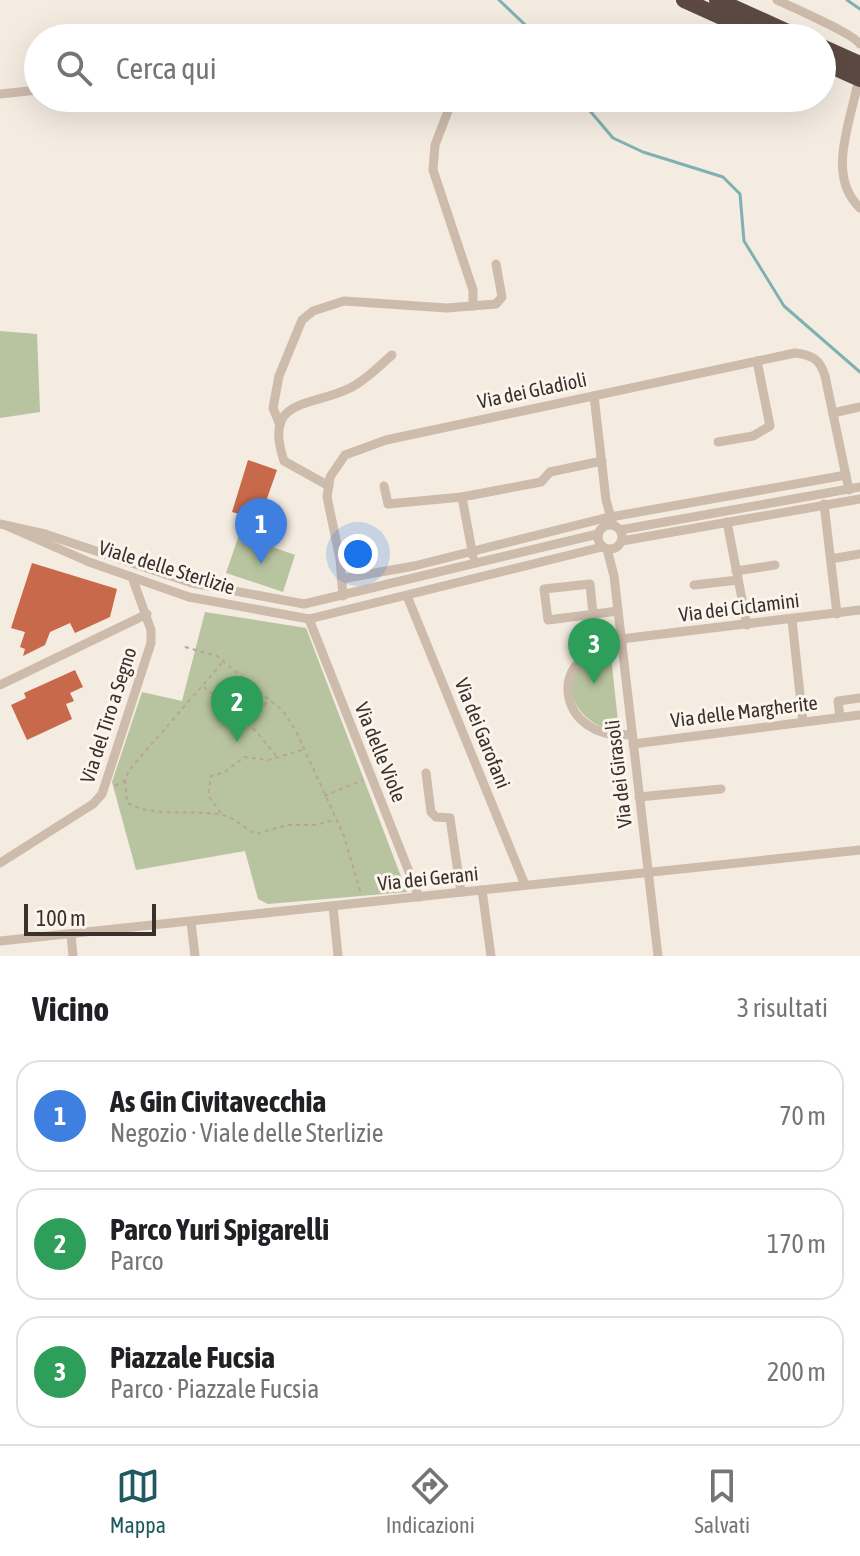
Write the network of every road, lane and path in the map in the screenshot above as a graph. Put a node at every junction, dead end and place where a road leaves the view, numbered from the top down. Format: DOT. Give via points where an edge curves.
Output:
graph roads {
  1 [pos="684,0"];
  2 [pos="717,0"];
  3 [pos="777,0"];
  4 [pos="737,24"];
  5 [pos="770,24"];
  6 [pos="822,24"];
  7 [pos="836,29"];
  8 [pos="860,44"];
  9 [pos="836,53"];
  10 [pos="860,64"];
  11 [pos="836,70"];
  12 [pos="858,83"];
  13 [pos="24,91"];
  14 [pos="0,94"];
  15 [pos="448,112"];
  16 [pos="860,208"];
  17 [pos="496,264"];
  18 [pos="473,306"];
  19 [pos="392,355"];
  20 [pos="757,361"];
  21 [pos="594,396"];
  22 [pos="860,407"];
  23 [pos="833,413"];
  24 [pos="280,425"];
  25 [pos="718,442"];
  26 [pos="602,461"];
  27 [pos="846,475"];
  28 [pos="329,486"];
  29 [pos="384,486"];
  30 [pos="860,487"];
  31 [pos="849,490"];
  32 [pos="462,497"];
  33 [pos="860,499"];
  34 [pos="824,504"];
  35 [pos="727,522"];
  36 [pos="4,525"];
  37 [pos="608,525"];
  38 [pos="620,544"];
  39 [pos="604,548"];
  40 [pos="472,551"];
  41 [pos="860,554"];
  42 [pos="831,559"];
  43 [pos="474,563"];
  44 [pos="775,565"];
  45 [pos="614,576"];
  46 [pos="737,576"];
  47 [pos="132,577"];
  48 [pos="341,579"];
  49 [pos="694,585"];
  50 [pos="343,596"];
  51 [pos="407,596"];
  52 [pos="860,610"];
  53 [pos="618,611"];
  54 [pos="147,614"];
  55 [pos="593,614"];
  56 [pos="837,614"];
  57 [pos="309,619"];
  58 [pos="792,620"];
  59 [pos="747,625"];
  60 [pos="621,641"];
  61 [pos="185,647"];
  62 [pos="224,661"];
  63 [pos="0,685"];
  64 [pos="203,687"];
  65 [pos="860,698"];
  66 [pos="270,699"];
  67 [pos="860,715"];
  68 [pos="840,717"];
  69 [pos="246,722"];
  70 [pos="803,722"];
  71 [pos="632,739"];
  72 [pos="303,749"];
  73 [pos="278,758"];
  74 [pos="426,773"];
  75 [pos="371,776"];
  76 [pos="125,780"];
  77 [pos="721,789"];
  78 [pos="102,794"];
  79 [pos="324,796"];
  80 [pos="639,797"];
  81 [pos="222,815"];
  82 [pos="336,819"];
  83 [pos="860,850"];
  84 [pos="0,863"];
  85 [pos="648,872"];
  86 [pos="525,885"];
  87 [pos="482,890"];
  88 [pos="461,892"];
  89 [pos="419,897"];
  90 [pos="363,903"];
  91 [pos="333,906"];
  92 [pos="191,922"];
  93 [pos="71,935"];
  94 [pos="0,941"];
  95 [pos="73,956"];
  96 [pos="195,956"];
  97 [pos="338,956"];
  98 [pos="491,956"];
  99 [pos="658,956"];
  1 -- 4 [label="highway"];
  2 -- 5 [label="highway"];
  3 -- 6 [label="street"];
  7 -- 8 [label="street"];
  9 -- 10 [label="highway"];
  11 -- 12 [label="highway"];
  12 -- 16 [label="street" via="842,178 844,190"];
  13 -- 14 [label="street"];
  15 -- 18 [label="street" via="435,145 433,170 473,290"];
  17 -- 18 [label="street" via="500,302"];
  18 -- 24 [label="street" via="344,301 313,311 302,320 276,385 273,408"];
  19 -- 24 [label="street" via="354,386 296,405 285,412"];
  20 -- 21 [label="street, Via dei Gladioli"];
  20 -- 23 [label="street, Via dei Gladioli" via="795,353 821,362"];
  20 -- 25 [label="street" via="770,426 753,436"];
  21 -- 26 [label="street"];
  21 -- 28 [label="street, Via dei Gladioli" via="360,446 337,463"];
  22 -- 23 [label="street"];
  23 -- 27 [label="street, Via dei Gladioli"];
  24 -- 28 [label="street" via="284,461"];
  26 -- 32 [label="street" via="550,472 541,482"];
  26 -- 37 [label="street"];
  27 -- 31 [label="street, Via dei Gladioli"];
  27 -- 37 [label="street, Viale delle Sterlizie"];
  28 -- 48 [label="street"];
  29 -- 32 [label="street" via="388,504"];
  30 -- 31 [label="street, Viale delle Sterlizie"];
  31 -- 37 [label="street, Viale delle Sterlizie"];
  32 -- 40 [label="street"];
  33 -- 34 [label="street"];
  34 -- 35 [label="street"];
  34 -- 42 [label="street"];
  35 -- 38 [label="street"];
  35 -- 46 [label="street"];
  36 -- 47 [label="street, Viale delle Sterlizie"];
  36 -- 50 [label="street, Viale delle Sterlizie" via="224,591 304,604"];
  37 -- 38 [label="street, Via dei Girasoli"];
  37 -- 39 [label="street, Via dei Girasoli"];
  37 -- 40 [label="street, Viale delle Sterlizie"];
  37 -- 43 [label="street, Viale delle Sterlizie"];
  38 -- 39 [label="street, Viale delle Sterlizie"];
  38 -- 45 [label="street, Via dei Girasoli"];
  39 -- 45 [label="street, Via dei Girasoli"];
  39 -- 51 [label="street, Viale delle Sterlizie"];
  40 -- 43 [label="street"];
  40 -- 48 [label="street, Viale delle Sterlizie"];
  41 -- 42 [label="street"];
  42 -- 56 [label="street"];
  43 -- 50 [label="street, Viale delle Sterlizie"];
  44 -- 46 [label="street"];
  45 -- 53 [label="street, Via dei Girasoli"];
  46 -- 49 [label="street"];
  46 -- 59 [label="street"];
  47 -- 54 [label="street, Via del Tiro a Segno"];
  47 -- 57 [label="street, Viale delle Sterlizie" via="189,597"];
  48 -- 50 [label="street"];
  51 -- 57 [label="street, Viale delle Sterlizie"];
  51 -- 86 [label="street, Via dei Garofani"];
  52 -- 56 [label="street, Via dei Ciclamini"];
  53 -- 55 [label="street"];
  53 -- 60 [label="street, Via dei Girasoli"];
  54 -- 63 [label="street"];
  54 -- 78 [label="street, Via del Tiro a Segno" via="151,643"];
  55 -- 55 [label="street" via="548,620 544,589 590,584"];
  56 -- 58 [label="street, Via dei Ciclamini"];
  57 -- 75 [label="street, Via delle Viole"];
  58 -- 59 [label="street, Via dei Ciclamini"];
  58 -- 70 [label="street"];
  59 -- 60 [label="street, Via dei Ciclamini"];
  60 -- 71 [label="street, Via dei Girasoli"];
  60 -- 71 [label="street, Via dei Ciclamini" via="578,659 569,693 571,705 586,724"];
  61 -- 62 [label="path"];
  62 -- 64 [label="path"];
  62 -- 66 [label="path"];
  64 -- 69 [label="path"];
  64 -- 76 [label="path"];
  65 -- 68 [label="street" via="838,701"];
  66 -- 69 [label="path"];
  66 -- 72 [label="path"];
  67 -- 68 [label="street, Via delle Margherite"];
  68 -- 70 [label="street, Via delle Margherite"];
  69 -- 73 [label="path"];
  70 -- 71 [label="street, Via delle Margherite"];
  71 -- 80 [label="street, Via dei Girasoli"];
  72 -- 73 [label="path"];
  72 -- 79 [label="path"];
  73 -- 81 [label="path" via="244,757 211,776 208,795"];
  74 -- 88 [label="street" via="431,812 450,818"];
  75 -- 79 [label="path"];
  75 -- 89 [label="street, Via delle Viole"];
  76 -- 78 [label="path"];
  76 -- 81 [label="path" via="127,803 132,806"];
  77 -- 80 [label="street"];
  78 -- 84 [label="street, Via del Tiro a Segno"];
  79 -- 82 [label="path"];
  80 -- 85 [label="street, Via dei Girasoli"];
  81 -- 82 [label="path" via="263,834"];
  82 -- 90 [label="path"];
  83 -- 85 [label="street, Via dei Gerani"];
  85 -- 86 [label="street, Via dei Gerani"];
  85 -- 99 [label="street, Via dei Girasoli"];
  86 -- 87 [label="street, Via dei Gerani"];
  87 -- 88 [label="street, Via dei Gerani"];
  87 -- 98 [label="street"];
  88 -- 89 [label="street, Via dei Gerani"];
  89 -- 90 [label="street, Via dei Gerani"];
  90 -- 91 [label="street, Via dei Gerani"];
  91 -- 92 [label="street, Via dei Gerani"];
  91 -- 97 [label="street"];
  92 -- 93 [label="street, Via dei Gerani"];
  92 -- 96 [label="street"];
  93 -- 94 [label="street, Via dei Gerani"];
  93 -- 95 [label="street"];
}
